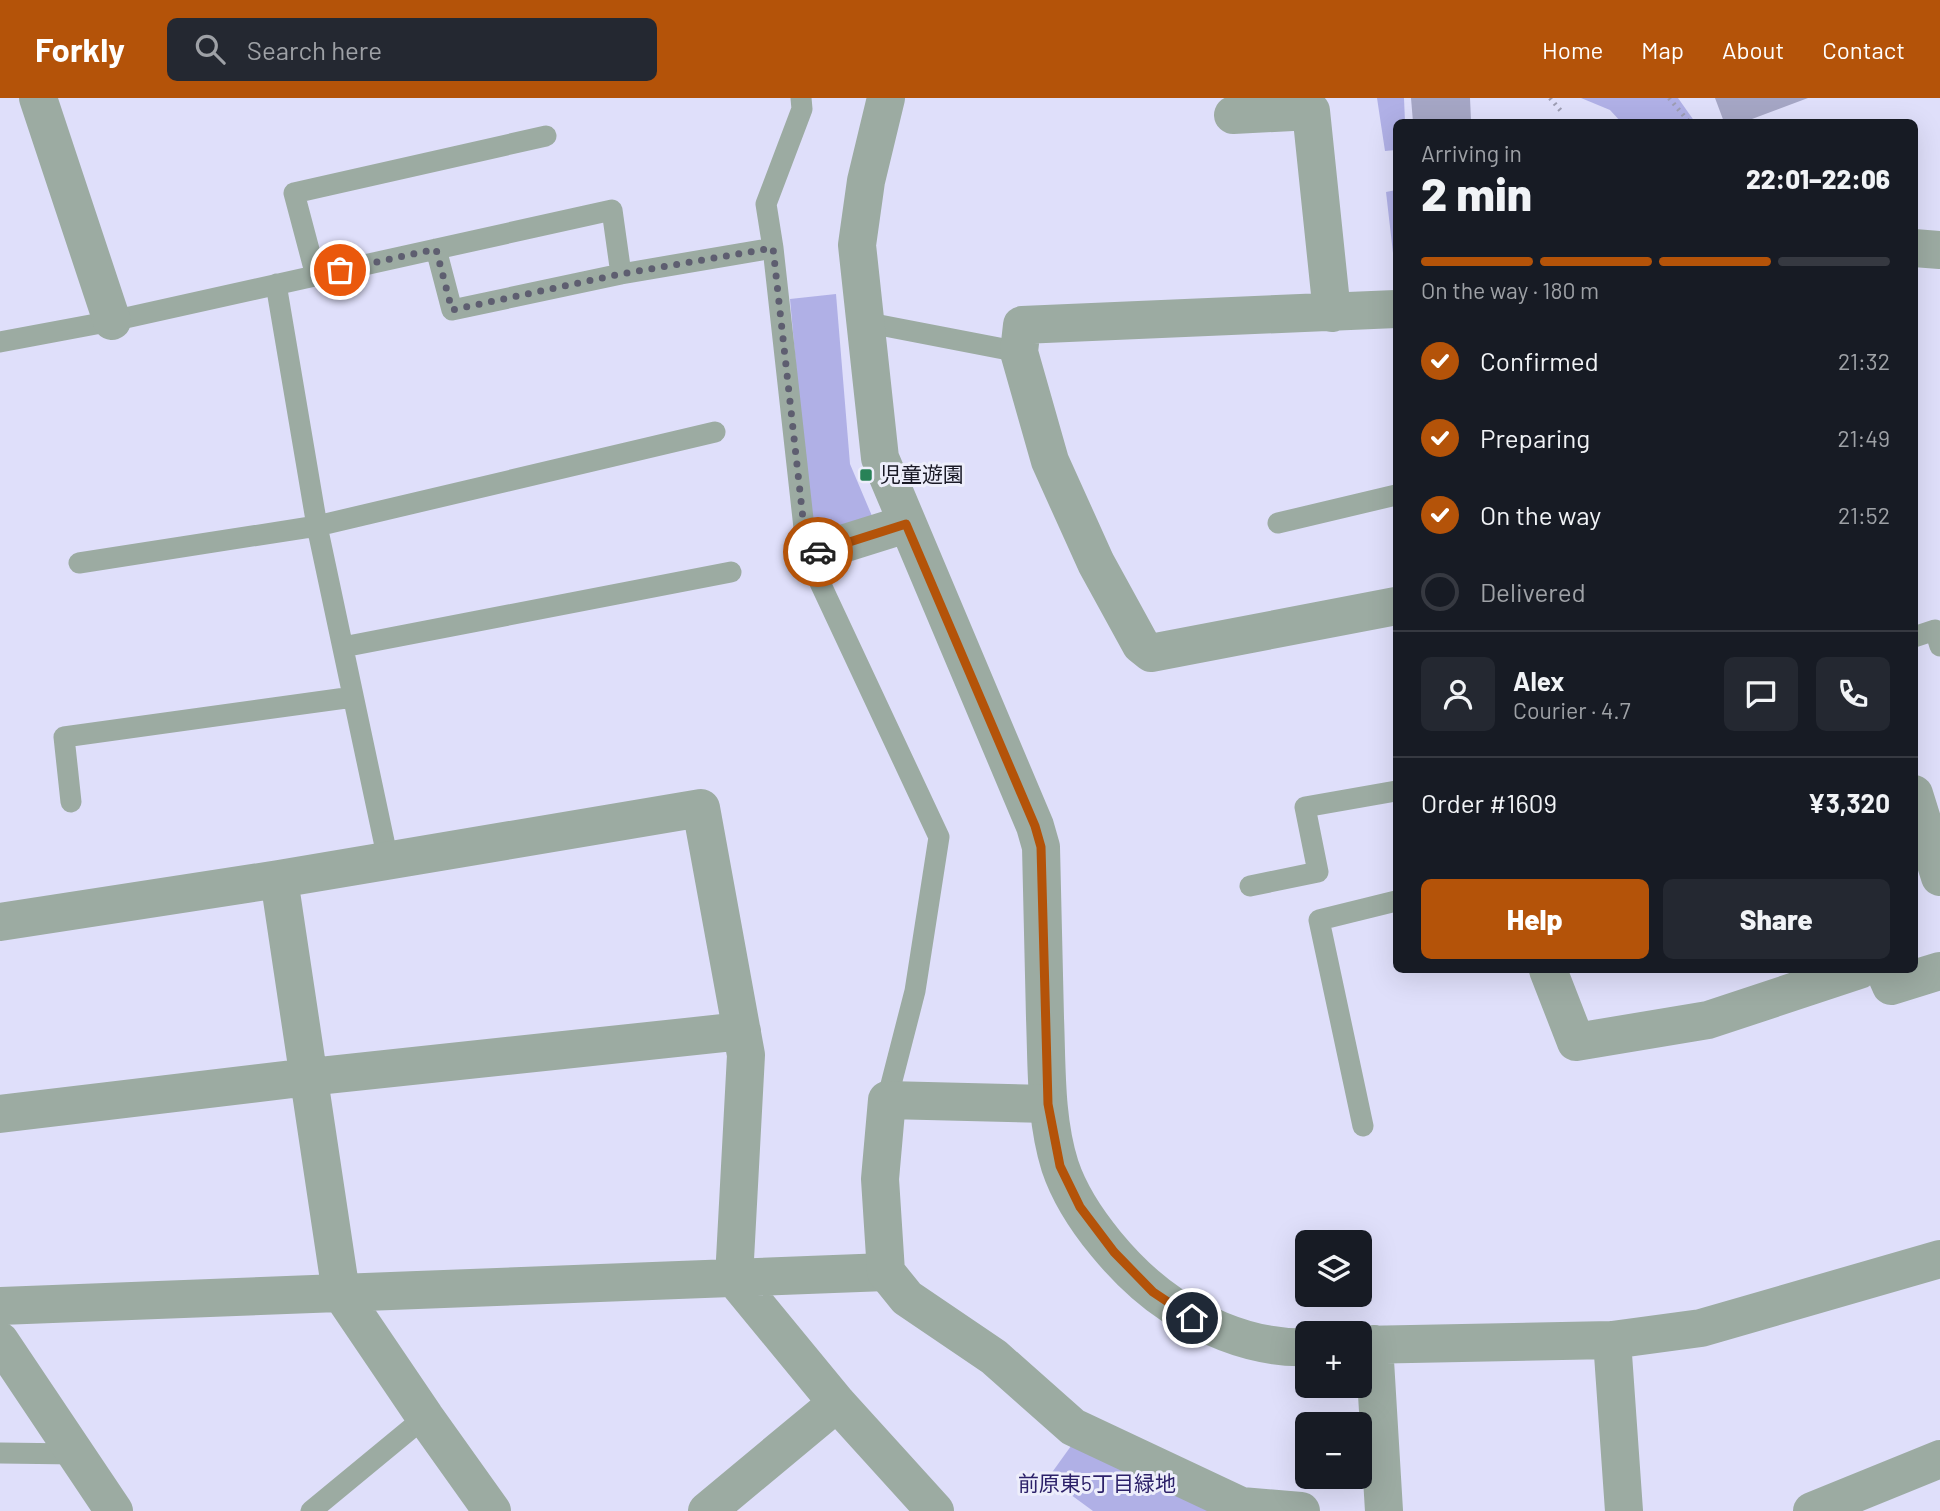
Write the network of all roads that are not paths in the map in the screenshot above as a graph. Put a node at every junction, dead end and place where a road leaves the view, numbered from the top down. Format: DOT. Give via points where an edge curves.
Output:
graph roads {
  1 [pos="38,98"];
  2 [pos="801,98"];
  3 [pos="886,98"];
  4 [pos="1233,115"];
  5 [pos="546,136"];
  6 [pos="773,248"];
  7 [pos="1918,248"];
  8 [pos="436,249"];
  9 [pos="1940,250"];
  10 [pos="621,274"];
  11 [pos="316,276"];
  12 [pos="276,284"];
  13 [pos="1393,309"];
  14 [pos="1332,313"];
  15 [pos="112,321"];
  16 [pos="864,322"];
  17 [pos="0,342"];
  18 [pos="1019,352"];
  19 [pos="715,432"];
  20 [pos="1393,496"];
  21 [pos="1278,523"];
  22 [pos="906,524"];
  23 [pos="317,526"];
  24 [pos="807,555"];
  25 [pos="79,563"];
  26 [pos="731,572"];
  27 [pos="1393,607"];
  28 [pos="1918,636"];
  29 [pos="1940,646"];
  30 [pos="343,647"];
  31 [pos="354,697"];
  32 [pos="1393,792"];
  33 [pos="71,802"];
  34 [pos="1918,806"];
  35 [pos="388,860"];
  36 [pos="1939,868"];
  37 [pos="279,879"];
  38 [pos="1250,886"];
  39 [pos="1393,902"];
  40 [pos="0,922"];
  41 [pos="1940,971"];
  42 [pos="1549,973"];
  43 [pos="1850,973"];
  44 [pos="1885,973"];
  45 [pos="742,1031"];
  46 [pos="309,1077"];
  47 [pos="887,1100"];
  48 [pos="1048,1104"];
  49 [pos="0,1114"];
  50 [pos="1363,1126"];
  51 [pos="1940,1259"];
  52 [pos="886,1272"];
  53 [pos="734,1278"];
  54 [pos="341,1293"];
  55 [pos="0,1306"];
  56 [pos="1612,1340"];
  57 [pos="0,1341"];
  58 [pos="1372,1344"];
  59 [pos="1295,1346"];
  60 [pos="1372,1393"];
  61 [pos="837,1403"];
  62 [pos="425,1418"];
  63 [pos="0,1453"];
  64 [pos="76,1454"];
  65 [pos="1940,1459"];
  66 [pos="114,1511"];
  67 [pos="311,1511"];
  68 [pos="492,1511"];
  69 [pos="707,1511"];
  70 [pos="935,1511"];
  71 [pos="1301,1511"];
  72 [pos="1384,1511"];
  73 [pos="1624,1511"];
  74 [pos="1812,1511"];
  1 -- 15 [label="street"];
  2 -- 6 [label="lane" via="802,109 766,204"];
  3 -- 16 [label="street" via="859,219"];
  4 -- 14 [label="street" via="1311,111"];
  5 -- 11 [label="lane" via="294,193"];
  6 -- 10 [label="lane"];
  6 -- 24 [label="lane"];
  7 -- 9 [label="street"];
  8 -- 10 [label="lane" via="452,310"];
  8 -- 10 [label="lane" via="612,210"];
  8 -- 11 [label="lane"];
  11 -- 12 [label="lane"];
  12 -- 15 [label="lane"];
  12 -- 23 [label="lane"];
  13 -- 14 [label="street"];
  14 -- 18 [label="street" via="1022,325"];
  15 -- 17 [label="lane"];
  16 -- 18 [label="lane"];
  16 -- 22 [label="street" via="880,458"];
  18 -- 27 [label="street" via="1050,461 1096,563 1141,645 1151,653"];
  19 -- 23 [label="lane"];
  20 -- 21 [label="lane"];
  22 -- 24 [label="street"];
  22 -- 48 [label="street" via="1041,847"];
  23 -- 25 [label="lane"];
  23 -- 30 [label="lane"];
  24 -- 47 [label="lane" via="939,837 915,991"];
  26 -- 30 [label="lane"];
  28 -- 29 [label="lane" via="1935,630"];
  30 -- 31 [label="lane"];
  31 -- 33 [label="lane" via="64,737"];
  31 -- 35 [label="lane"];
  32 -- 38 [label="lane" via="1305,807 1318,872"];
  34 -- 36 [label="street"];
  35 -- 37 [label="street"];
  35 -- 45 [label="street" via="701,808"];
  37 -- 40 [label="street"];
  37 -- 46 [label="street"];
  39 -- 50 [label="lane" via="1319,920"];
  41 -- 44 [label="street" via="1891,986"];
  42 -- 43 [label="street" via="1576,1042 1708,1020"];
  45 -- 46 [label="street"];
  45 -- 53 [label="street" via="746,1055"];
  46 -- 49 [label="street"];
  46 -- 54 [label="street"];
  47 -- 48 [label="street"];
  47 -- 52 [label="street" via="880,1179"];
  48 -- 59 [label="street" via="1060,1166 1080,1207 1114,1252 1153,1292 1221,1333"];
  51 -- 56 [label="street" via="1701,1328"];
  52 -- 53 [label="street"];
  52 -- 71 [label="street" via="907,1298 994,1357 1073,1427 1241,1506"];
  53 -- 54 [label="street"];
  53 -- 61 [label="street"];
  54 -- 55 [label="street"];
  54 -- 62 [label="street"];
  56 -- 58 [label="street"];
  56 -- 73 [label="street"];
  57 -- 64 [label="street"];
  60 -- 72 [label="street"];
  61 -- 69 [label="street"];
  61 -- 70 [label="street"];
  62 -- 67 [label="lane"];
  62 -- 68 [label="street"];
  63 -- 64 [label="lane"];
  64 -- 66 [label="street"];
  65 -- 74 [label="street"];
}
